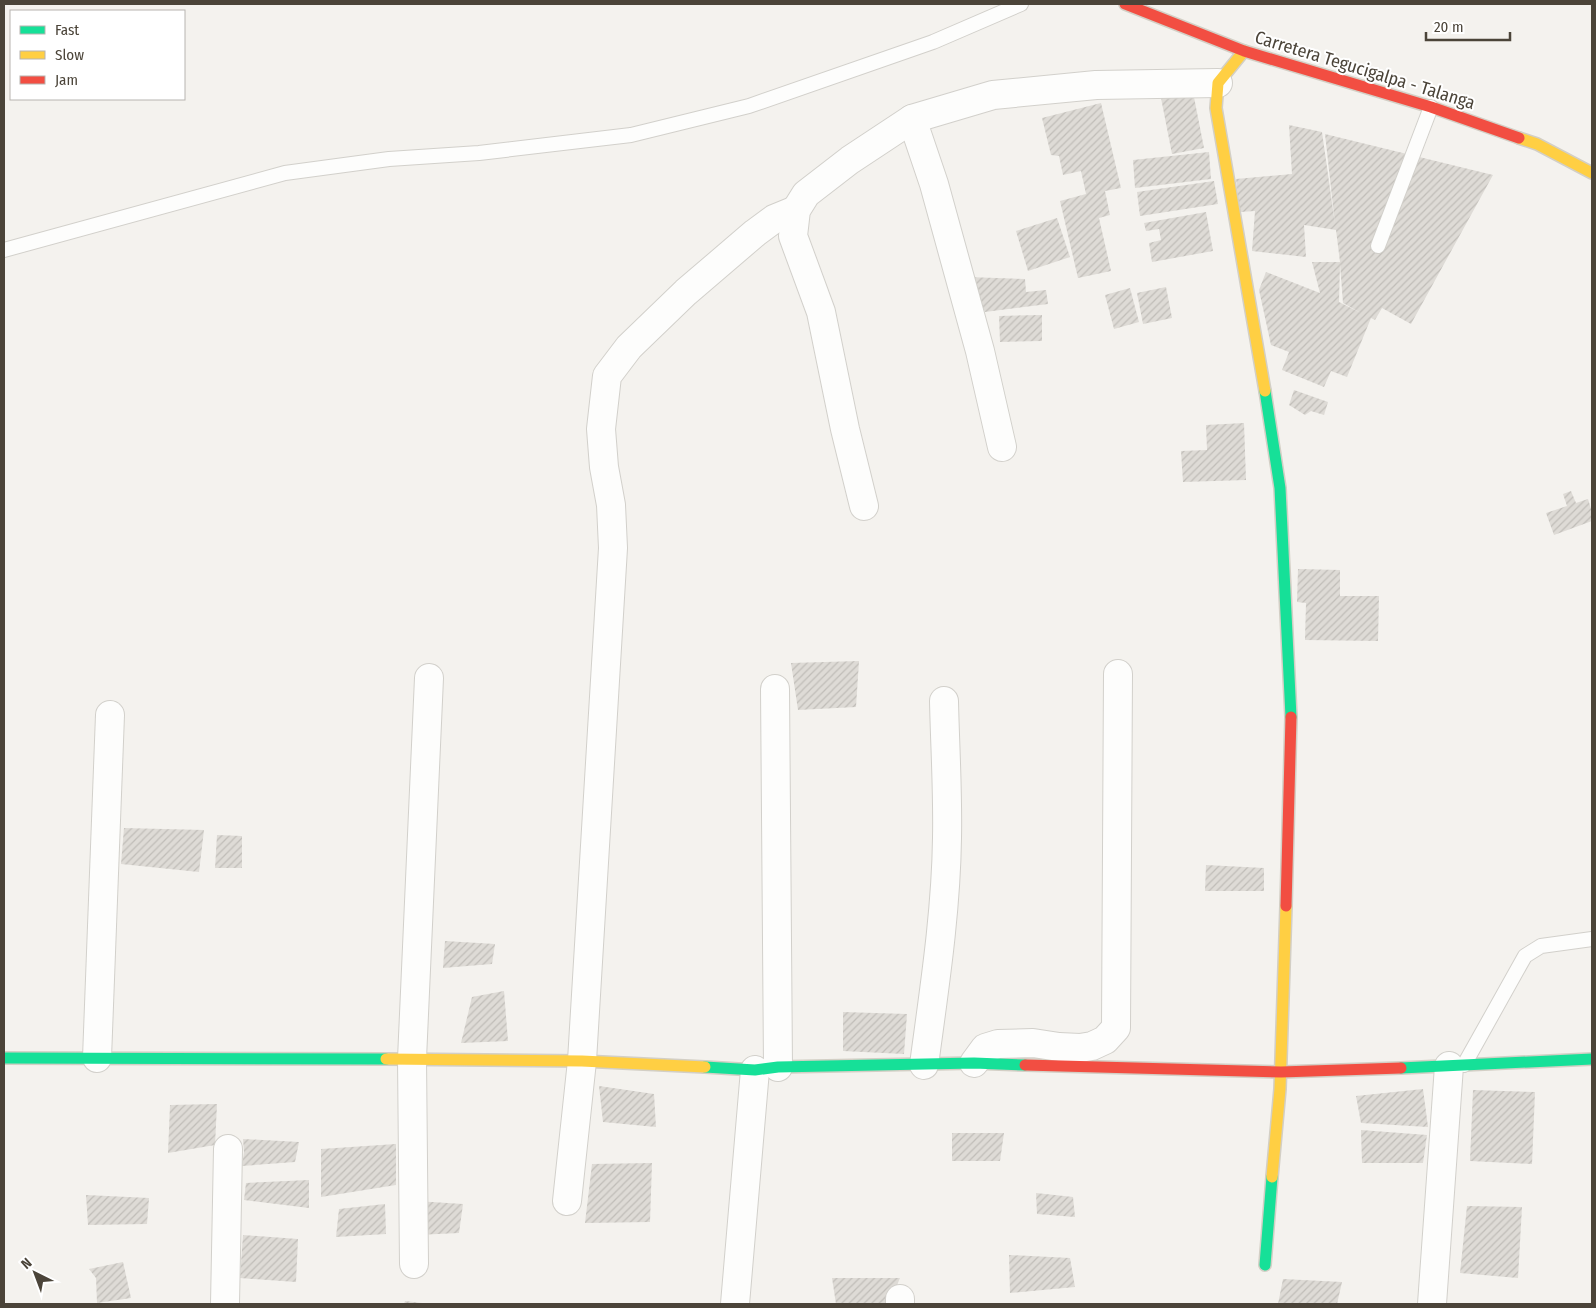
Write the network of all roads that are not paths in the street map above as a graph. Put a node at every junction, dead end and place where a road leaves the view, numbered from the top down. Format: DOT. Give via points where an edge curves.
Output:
graph roads {
  1 [pos="1021,4"];
  2 [pos="1125,4"];
  3 [pos="1244,51"];
  4 [pos="1218,83"];
  5 [pos="1431,107"];
  6 [pos="912,119"];
  7 [pos="1592,173"];
  8 [pos="796,210"];
  9 [pos="1378,246"];
  10 [pos="4,250"];
  11 [pos="1002,447"];
  12 [pos="864,506"];
  13 [pos="1118,674"];
  14 [pos="429,678"];
  15 [pos="775,689"];
  16 [pos="944,701"];
  17 [pos="110,715"];
  18 [pos="1592,939"];
  19 [pos="4,1058"];
  20 [pos="98,1058"];
  21 [pos="412,1059"];
  22 [pos="1592,1059"];
  23 [pos="582,1061"];
  24 [pos="974,1063"];
  25 [pos="924,1065"];
  26 [pos="1456,1066"];
  27 [pos="767,1069"];
  28 [pos="1281,1072"];
  29 [pos="228,1148"];
  30 [pos="567,1201"];
  31 [pos="414,1264"];
  32 [pos="1265,1265"];
  33 [pos="225,1304"];
  34 [pos="735,1304"];
  35 [pos="1432,1304"];
  1 -- 10 [label="lane" via="933,42 749,106 631,135 285,173"];
  2 -- 3 [label="street, Carretera Tegucigalpa - Talanga"];
  3 -- 4 [label="street"];
  3 -- 5 [label="street, Carretera Tegucigalpa - Talanga"];
  4 -- 6 [label="street" via="1096,84 993,95"];
  4 -- 28 [label="street" via="1216,108 1280,488 1291,726"];
  5 -- 7 [label="street, Carretera Tegucigalpa - Talanga" via="1537,144"];
  5 -- 9 [label="lane"];
  6 -- 8 [label="street" via="806,194"];
  6 -- 11 [label="street" via="934,184 980,351"];
  8 -- 12 [label="street" via="793,236 821,312"];
  8 -- 23 [label="street" via="774,219 755,233 692,287 629,347 607,376 601,429 604,467 612,504 613,548"];
  13 -- 24 [label="street" via="1116,1028 1105,1040 1080,1048 1033,1043 998,1044 985,1048"];
  14 -- 21 [label="street"];
  15 -- 27 [label="street"];
  16 -- 25 [label="street" via="945,886"];
  17 -- 20 [label="street"];
  18 -- 26 [label="lane" via="1541,946 1525,956"];
  19 -- 20 [label="street"];
  20 -- 21 [label="street"];
  21 -- 23 [label="street"];
  21 -- 31 [label="street"];
  22 -- 26 [label="street"];
  23 -- 27 [label="street"];
  23 -- 30 [label="street"];
  24 -- 25 [label="street"];
  24 -- 28 [label="street"];
  25 -- 27 [label="street"];
  26 -- 28 [label="street"];
  26 -- 35 [label="street"];
  27 -- 34 [label="street"];
  28 -- 32 [label="street"];
  29 -- 33 [label="street"];
}
